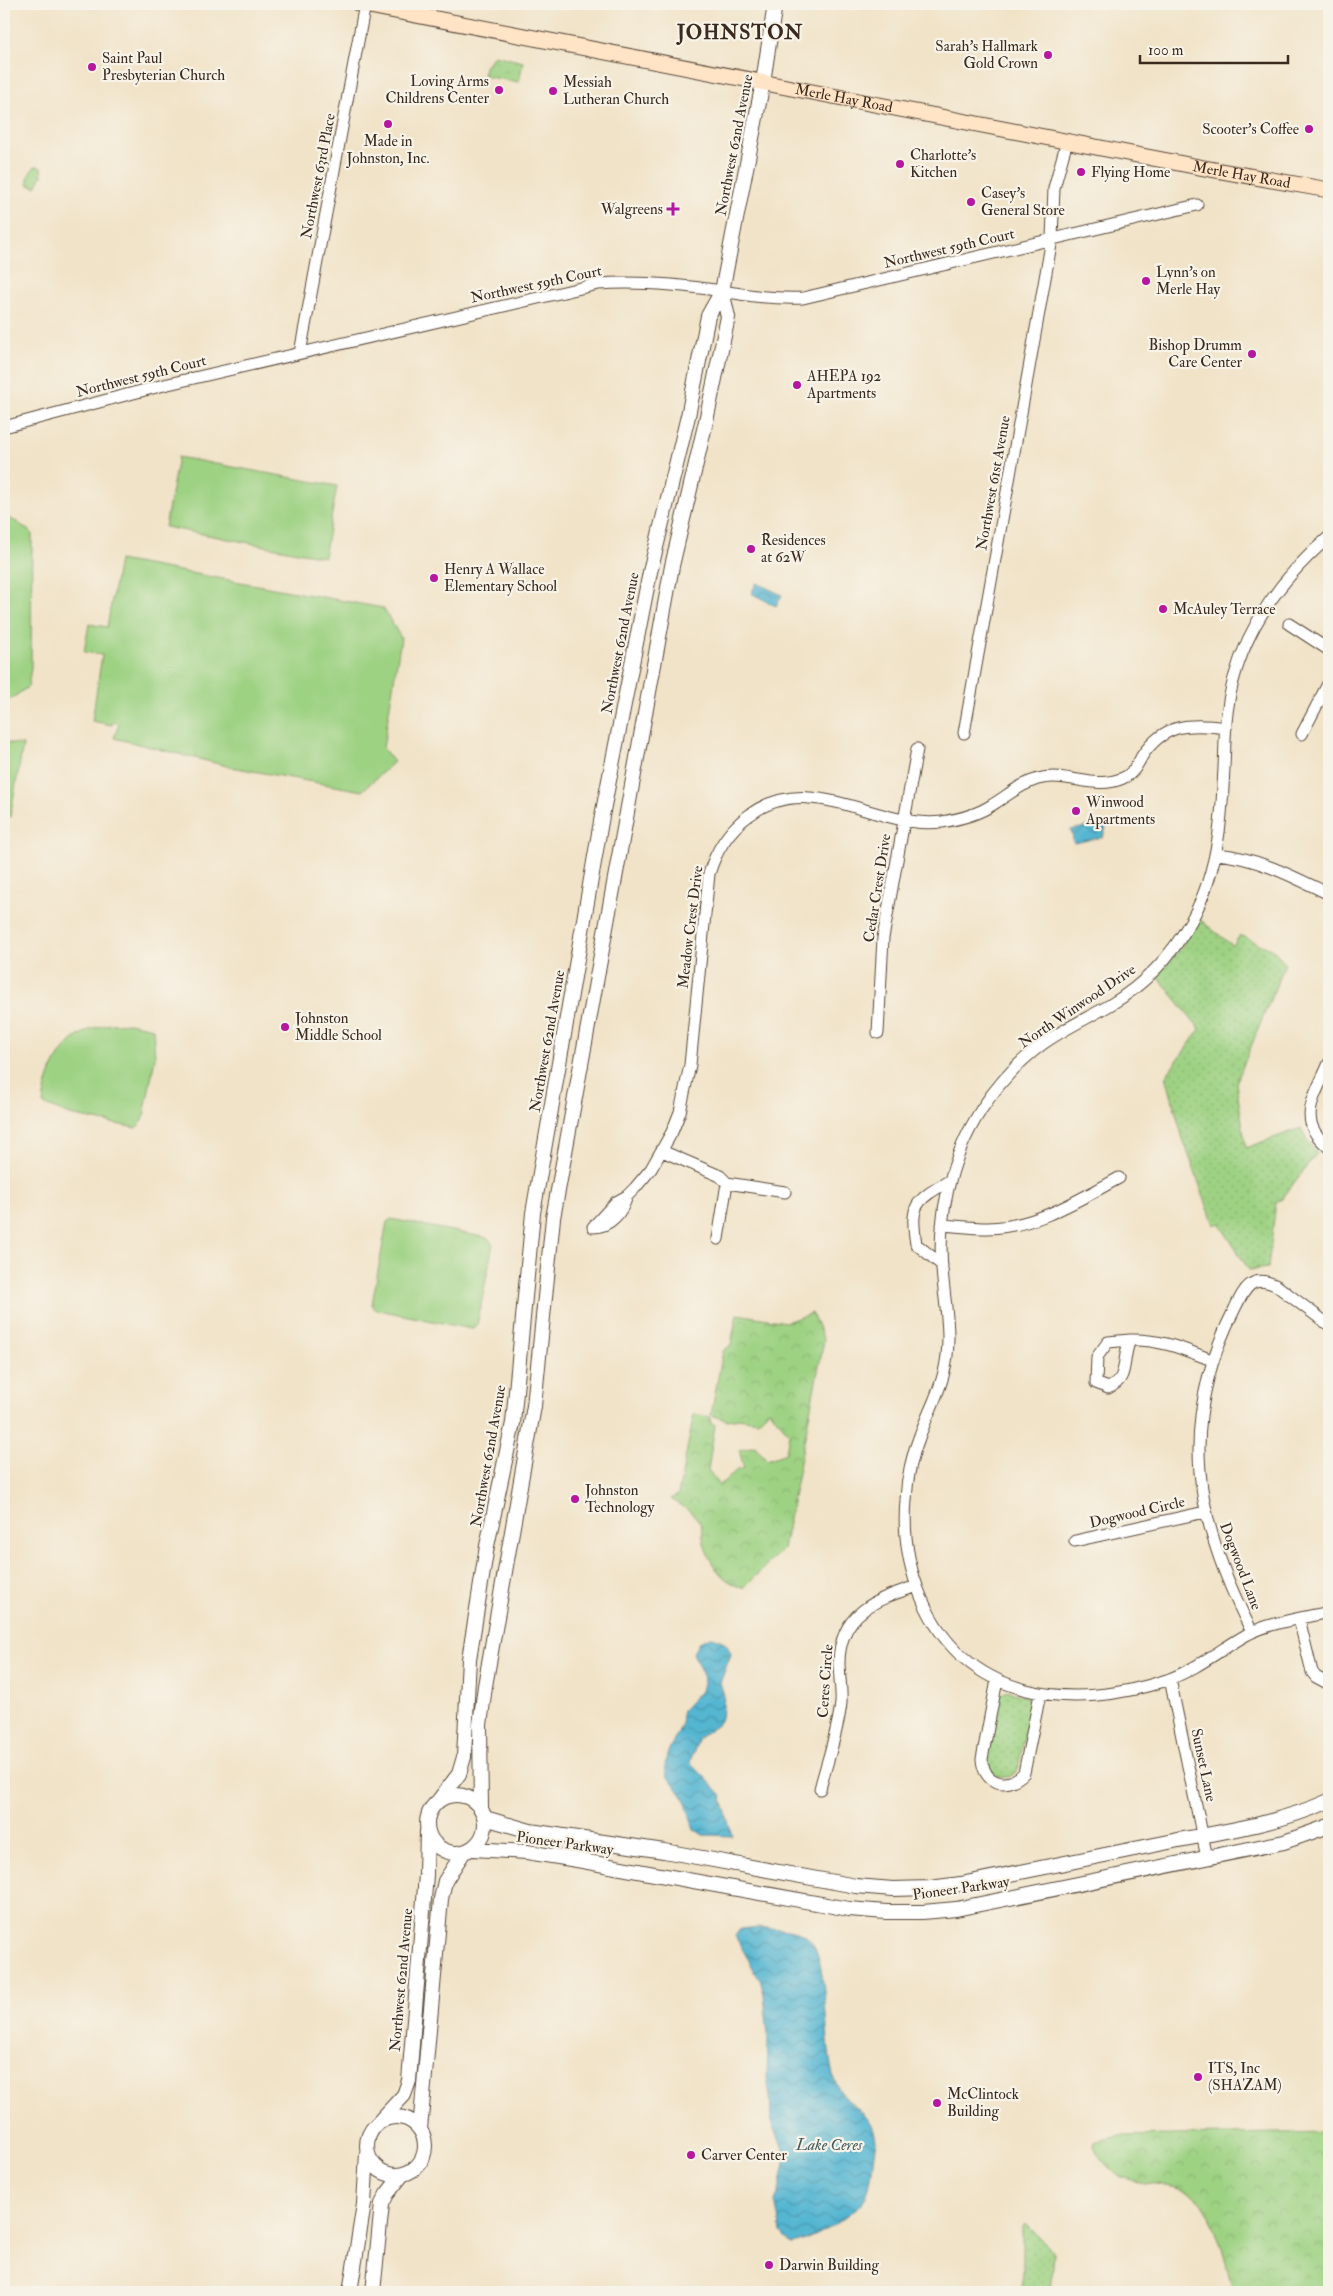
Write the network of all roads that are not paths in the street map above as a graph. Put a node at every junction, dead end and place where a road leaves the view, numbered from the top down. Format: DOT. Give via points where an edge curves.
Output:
graph roads {
  1 [pos="363,4"];
  2 [pos="775,4"];
  3 [pos="763,82"];
  4 [pos="1067,141"];
  5 [pos="1329,190"];
  6 [pos="1196,205"];
  7 [pos="1052,239"];
  8 [pos="722,291"];
  9 [pos="300,353"];
  10 [pos="4,427"];
  11 [pos="1329,537"];
  12 [pos="1289,624"];
  13 [pos="1329,650"];
  14 [pos="1329,682"];
  15 [pos="1226,728"];
  16 [pos="964,733"];
  17 [pos="1302,734"];
  18 [pos="917,750"];
  19 [pos="904,820"];
  20 [pos="1217,854"];
  21 [pos="1329,894"];
  22 [pos="878,1033"];
  23 [pos="1329,1063"];
  24 [pos="1329,1147"];
  25 [pos="662,1150"];
  26 [pos="1120,1178"];
  27 [pos="950,1181"];
  28 [pos="727,1183"];
  29 [pos="785,1192"];
  30 [pos="627,1196"];
  31 [pos="942,1225"];
  32 [pos="718,1239"];
  33 [pos="942,1265"];
  34 [pos="1329,1325"];
  35 [pos="1130,1340"];
  36 [pos="1212,1360"];
  37 [pos="1205,1512"];
  38 [pos="1075,1541"];
  39 [pos="917,1586"];
  40 [pos="1329,1612"];
  41 [pos="1299,1619"];
  42 [pos="1252,1632"];
  43 [pos="1170,1679"];
  44 [pos="997,1680"];
  45 [pos="1329,1684"];
  46 [pos="1040,1694"];
  47 [pos="820,1789"];
  48 [pos="440,1800"];
  49 [pos="1329,1801"];
  50 [pos="483,1813"];
  51 [pos="1329,1826"];
  52 [pos="428,1831"];
  53 [pos="1202,1836"];
  54 [pos="468,1851"];
  55 [pos="1207,1858"];
  56 [pos="379,2122"];
  57 [pos="420,2129"];
  58 [pos="367,2152"];
  59 [pos="402,2175"];
  60 [pos="350,2292"];
  61 [pos="373,2292"];
  1 -- 3 [label="main road, Merle Hay Road"];
  1 -- 9 [label="street, Northwest 63rd Place"];
  2 -- 3 [label="street, Northwest 62nd Avenue"];
  3 -- 4 [label="main road, Merle Hay Road"];
  3 -- 8 [label="street, Northwest 62nd Avenue"];
  4 -- 5 [label="main road, Merle Hay Road"];
  4 -- 7 [label="street, Northwest 61st Avenue" via="1054,188"];
  6 -- 7 [label="street, Northwest 59th Court"];
  7 -- 8 [label="street, Northwest 59th Court" via="802,298 772,299"];
  7 -- 16 [label="street, Northwest 61st Avenue"];
  8 -- 9 [label="street, Northwest 59th Court" via="598,284"];
  8 -- 48 [label="street, Northwest 62nd Avenue" via="708,316 688,416 650,572 602,816 533,1213 514,1423 469,1658 464,1757 459,1774"];
  8 -- 50 [label="street, Northwest 62nd Avenue" via="728,317 672,566 553,1218 534,1406 484,1686 480,1725"];
  9 -- 10 [label="street, Northwest 59th Court"];
  11 -- 15 [label="street, North Winwood Drive" via="1295,568 1264,608 1240,656 1228,703"];
  12 -- 13 [label="street"];
  14 -- 17 [label="street"];
  15 -- 19 [label="street, Meadow Crest Drive" via="1189,725 1170,730 1154,741 1126,778 1110,784 1071,777 1038,779 1022,785 983,811 961,819 939,822"];
  15 -- 20 [label="street, North Winwood Drive"];
  18 -- 19 [label="street, Cedar Crest Drive"];
  19 -- 22 [label="street, Cedar Crest Drive" via="883,938"];
  19 -- 25 [label="street, Meadow Crest Drive" via="829,800 798,797 767,804 729,833 709,874 686,1089 677,1122"];
  20 -- 21 [label="street" via="1274,867"];
  20 -- 27 [label="street, North Winwood Drive" via="1199,906 1168,955 1129,992 1047,1041 1011,1072 980,1112 957,1157"];
  23 -- 24 [label="street" via="1309,1110 1309,1120 1313,1132"];
  25 -- 28 [label="street" via="720,1176"];
  25 -- 30 [label="street, Meadow Crest Drive" via="651,1169"];
  26 -- 31 [label="street" via="1030,1222 988,1228"];
  27 -- 31 [label="street, North Winwood Drive"];
  27 -- 33 [label="street" via="923,1197 912,1218 916,1244"];
  28 -- 29 [label="street"];
  28 -- 32 [label="street"];
  31 -- 33 [label="street, North Winwood Drive"];
  33 -- 39 [label="street, North Winwood Drive" via="948,1315 948,1356 938,1394 913,1456 906,1502 908,1549"];
  34 -- 36 [label="street, Dogwood Lane" via="1277,1286 1268,1281 1256,1281 1246,1287"];
  35 -- 36 [label="street" via="1150,1340"];
  36 -- 37 [label="street, Dogwood Lane" via="1200,1422 1198,1455"];
  37 -- 38 [label="street, Dogwood Circle"];
  37 -- 42 [label="street, Dogwood Lane" via="1231,1592"];
  39 -- 44 [label="street, North Winwood Drive" via="937,1629 951,1647 977,1670"];
  39 -- 47 [label="street, Ceres Circle" via="874,1602 859,1613 847,1629 840,1652 841,1705"];
  40 -- 41 [label="street, North Winwood Drive"];
  41 -- 42 [label="street, North Winwood Drive"];
  41 -- 45 [label="street" via="1312,1672"];
  42 -- 43 [label="street, North Winwood Drive" via="1207,1661"];
  43 -- 46 [label="street, North Winwood Drive" via="1094,1695"];
  43 -- 53 [label="street, Sunset Lane"];
  44 -- 46 [label="street, North Winwood Drive"];
  44 -- 46 [label="street" via="982,1759 987,1775 994,1781 1011,1783 1024,1773"];
  48 -- 50 [label="street" via="450,1795 462,1795 472,1799"];
  48 -- 52 [label="street" via="429,1814"];
  49 -- 53 [label="street, Pioneer Parkway" via="1300,1813"];
  50 -- 53 [label="street, Pioneer Parkway" via="530,1831 664,1851 856,1886 893,1889 961,1884"];
  50 -- 54 [label="street" via="486,1830 481,1840"];
  51 -- 55 [label="street, Pioneer Parkway" via="1284,1842"];
  52 -- 54 [label="street" via="440,1850 451,1854"];
  52 -- 56 [label="street, Northwest 62nd Avenue" via="409,2081 404,2095"];
  53 -- 55 [label="street, Sunset Lane"];
  54 -- 55 [label="street, Pioneer Parkway" via="527,1852 849,1909 886,1912 956,1909"];
  54 -- 57 [label="street" via="445,1881 441,1899"];
  56 -- 57 [label="street" via="401,2117"];
  56 -- 58 [label="street" via="369,2135"];
  57 -- 59 [label="street" via="425,2140 421,2162"];
  58 -- 59 [label="street" via="380,2171"];
  58 -- 60 [label="street" via="364,2204"];
  59 -- 61 [label="street" via="382,2204"];
}
